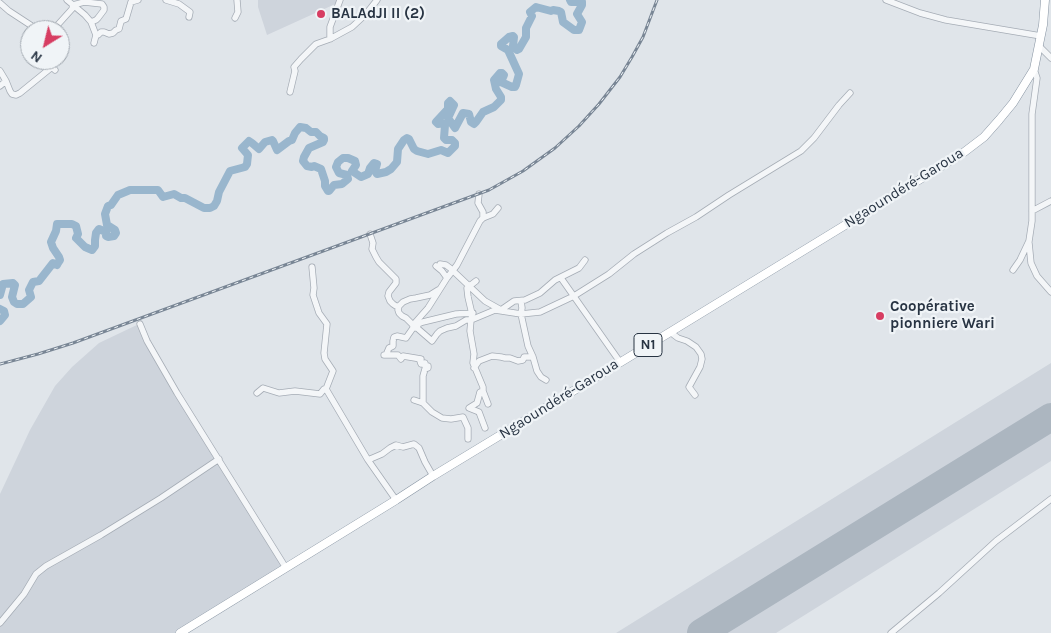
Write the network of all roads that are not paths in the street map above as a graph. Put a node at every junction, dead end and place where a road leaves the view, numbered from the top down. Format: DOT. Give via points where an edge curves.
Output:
graph roads {
  1 [pos="68,0"];
  2 [pos="138,0"];
  3 [pos="159,0"];
  4 [pos="165,0"];
  5 [pos="236,0"];
  6 [pos="340,0"];
  7 [pos="377,0"];
  8 [pos="886,0"];
  9 [pos="1046,0"];
  10 [pos="0,3"];
  11 [pos="73,5"];
  12 [pos="188,17"];
  13 [pos="235,18"];
  14 [pos="23,20"];
  15 [pos="62,20"];
  16 [pos="91,22"];
  17 [pos="96,34"];
  18 [pos="1041,36"];
  19 [pos="330,39"];
  20 [pos="94,43"];
  21 [pos="1039,46"];
  22 [pos="1051,58"];
  23 [pos="1034,69"];
  24 [pos="48,70"];
  25 [pos="0,71"];
  26 [pos="6,81"];
  27 [pos="0,86"];
  28 [pos="290,92"];
  29 [pos="850,93"];
  30 [pos="479,194"];
  31 [pos="1051,201"];
  32 [pos="498,208"];
  33 [pos="1032,211"];
  34 [pos="483,218"];
  35 [pos="370,234"];
  36 [pos="1029,241"];
  37 [pos="585,260"];
  38 [pos="312,267"];
  39 [pos="1013,270"];
  40 [pos="453,271"];
  41 [pos="447,278"];
  42 [pos="561,278"];
  43 [pos="476,281"];
  44 [pos="468,287"];
  45 [pos="440,289"];
  46 [pos="1051,292"];
  47 [pos="574,296"];
  48 [pos="521,301"];
  49 [pos="399,306"];
  50 [pos="501,310"];
  51 [pos="521,314"];
  52 [pos="471,317"];
  53 [pos="140,324"];
  54 [pos="414,327"];
  55 [pos="670,332"];
  56 [pos="533,357"];
  57 [pos="620,362"];
  58 [pos="474,368"];
  59 [pos="546,380"];
  60 [pos="326,389"];
  61 [pos="483,391"];
  62 [pos="257,393"];
  63 [pos="695,394"];
  64 [pos="414,400"];
  65 [pos="423,403"];
  66 [pos="488,404"];
  67 [pos="485,428"];
  68 [pos="468,439"];
  69 [pos="219,460"];
  70 [pos="368,460"];
  71 [pos="433,476"];
  72 [pos="1051,499"];
  73 [pos="396,500"];
  74 [pos="286,568"];
  75 [pos="0,622"];
  76 [pos="180,633"];
  77 [pos="891,633"];
  1 -- 11 [label="street"];
  2 -- 17 [label="street" via="131,2 119,29 109,34"];
  3 -- 4 [label="street"];
  4 -- 12 [label="street" via="190,12"];
  5 -- 13 [label="street" via="238,12"];
  6 -- 19 [label="street" via="330,26"];
  7 -- 19 [label="street" via="352,27"];
  8 -- 18 [label="street" via="946,20"];
  9 -- 18 [label="highway, Ngaoundéré-Garoua / N1"];
  10 -- 14 [label="street"];
  11 -- 15 [label="street"];
  11 -- 16 [label="street"];
  11 -- 16 [label="street" via="84,2 102,4 104,10"];
  16 -- 17 [label="street"];
  17 -- 20 [label="street"];
  18 -- 21 [label="highway, Ngaoundéré-Garoua / N1"];
  19 -- 28 [label="street" via="316,44 294,67"];
  21 -- 22 [label="street"];
  21 -- 23 [label="highway, Ngaoundéré-Garoua / N1"];
  23 -- 33 [label="street" via="1037,78 1032,114"];
  23 -- 55 [label="highway, Ngaoundéré-Garoua / N1" via="1000,120 963,153"];
  24 -- 26 [label="street" via="20,94 12,94"];
  25 -- 26 [label="street"];
  26 -- 27 [label="street"];
  29 -- 47 [label="street" via="800,151 666,233"];
  30 -- 34 [label="street"];
  31 -- 33 [label="street"];
  32 -- 34 [label="street"];
  33 -- 36 [label="street"];
  34 -- 40 [label="street"];
  35 -- 49 [label="street" via="376,257 396,279 388,296 393,304"];
  36 -- 39 [label="street"];
  36 -- 46 [label="street" via="1031,263"];
  37 -- 42 [label="street" via="579,268"];
  38 -- 60 [label="street" via="313,295 327,324 325,359 333,371"];
  40 -- 41 [label="street"];
  40 -- 41 [label="street" via="446,265 438,265"];
  40 -- 44 [label="street"];
  41 -- 45 [label="street"];
  42 -- 47 [label="street"];
  42 -- 48 [label="street" via="540,293"];
  43 -- 44 [label="street"];
  44 -- 50 [label="street"];
  44 -- 52 [label="street"];
  45 -- 49 [label="street"];
  45 -- 54 [label="street"];
  47 -- 51 [label="street" via="540,312"];
  47 -- 57 [label="street"];
  48 -- 50 [label="street" via="514,301"];
  48 -- 51 [label="street"];
  49 -- 54 [label="street" via="399,313"];
  50 -- 51 [label="street"];
  50 -- 52 [label="street"];
  51 -- 56 [label="street" via="526,342"];
  52 -- 54 [label="street" via="456,314"];
  52 -- 54 [label="street" via="440,331 432,341"];
  52 -- 58 [label="street"];
  53 -- 69 [label="street" via="177,394"];
  54 -- 65 [label="street" via="406,338 394,337 393,346 385,355 421,359 421,364 428,366 423,376"];
  55 -- 57 [label="highway, Ngaoundéré-Garoua / N1"];
  55 -- 63 [label="street" via="696,347 701,354 700,367 690,387"];
  56 -- 58 [label="street" via="518,361 492,356 479,361"];
  56 -- 59 [label="street" via="540,377"];
  57 -- 71 [label="highway, Ngaoundéré-Garoua / N1"];
  58 -- 61 [label="street"];
  60 -- 62 [label="street" via="320,394 279,393 263,388"];
  60 -- 70 [label="street"];
  61 -- 66 [label="street"];
  61 -- 67 [label="street" via="477,403 469,408 479,412"];
  64 -- 65 [label="street"];
  65 -- 68 [label="street" via="442,418 463,417"];
  69 -- 74 [label="street"];
  69 -- 75 [label="street" via="46,566 36,574"];
  70 -- 71 [label="street" via="396,445 414,444"];
  70 -- 73 [label="street"];
  71 -- 73 [label="highway, Ngaoundéré-Garoua / N1"];
  72 -- 77 [label="street" via="996,540"];
  73 -- 74 [label="highway, Ngaoundéré-Garoua / N1"];
  74 -- 76 [label="highway, Ngaoundéré-Garoua / N1"];
}
